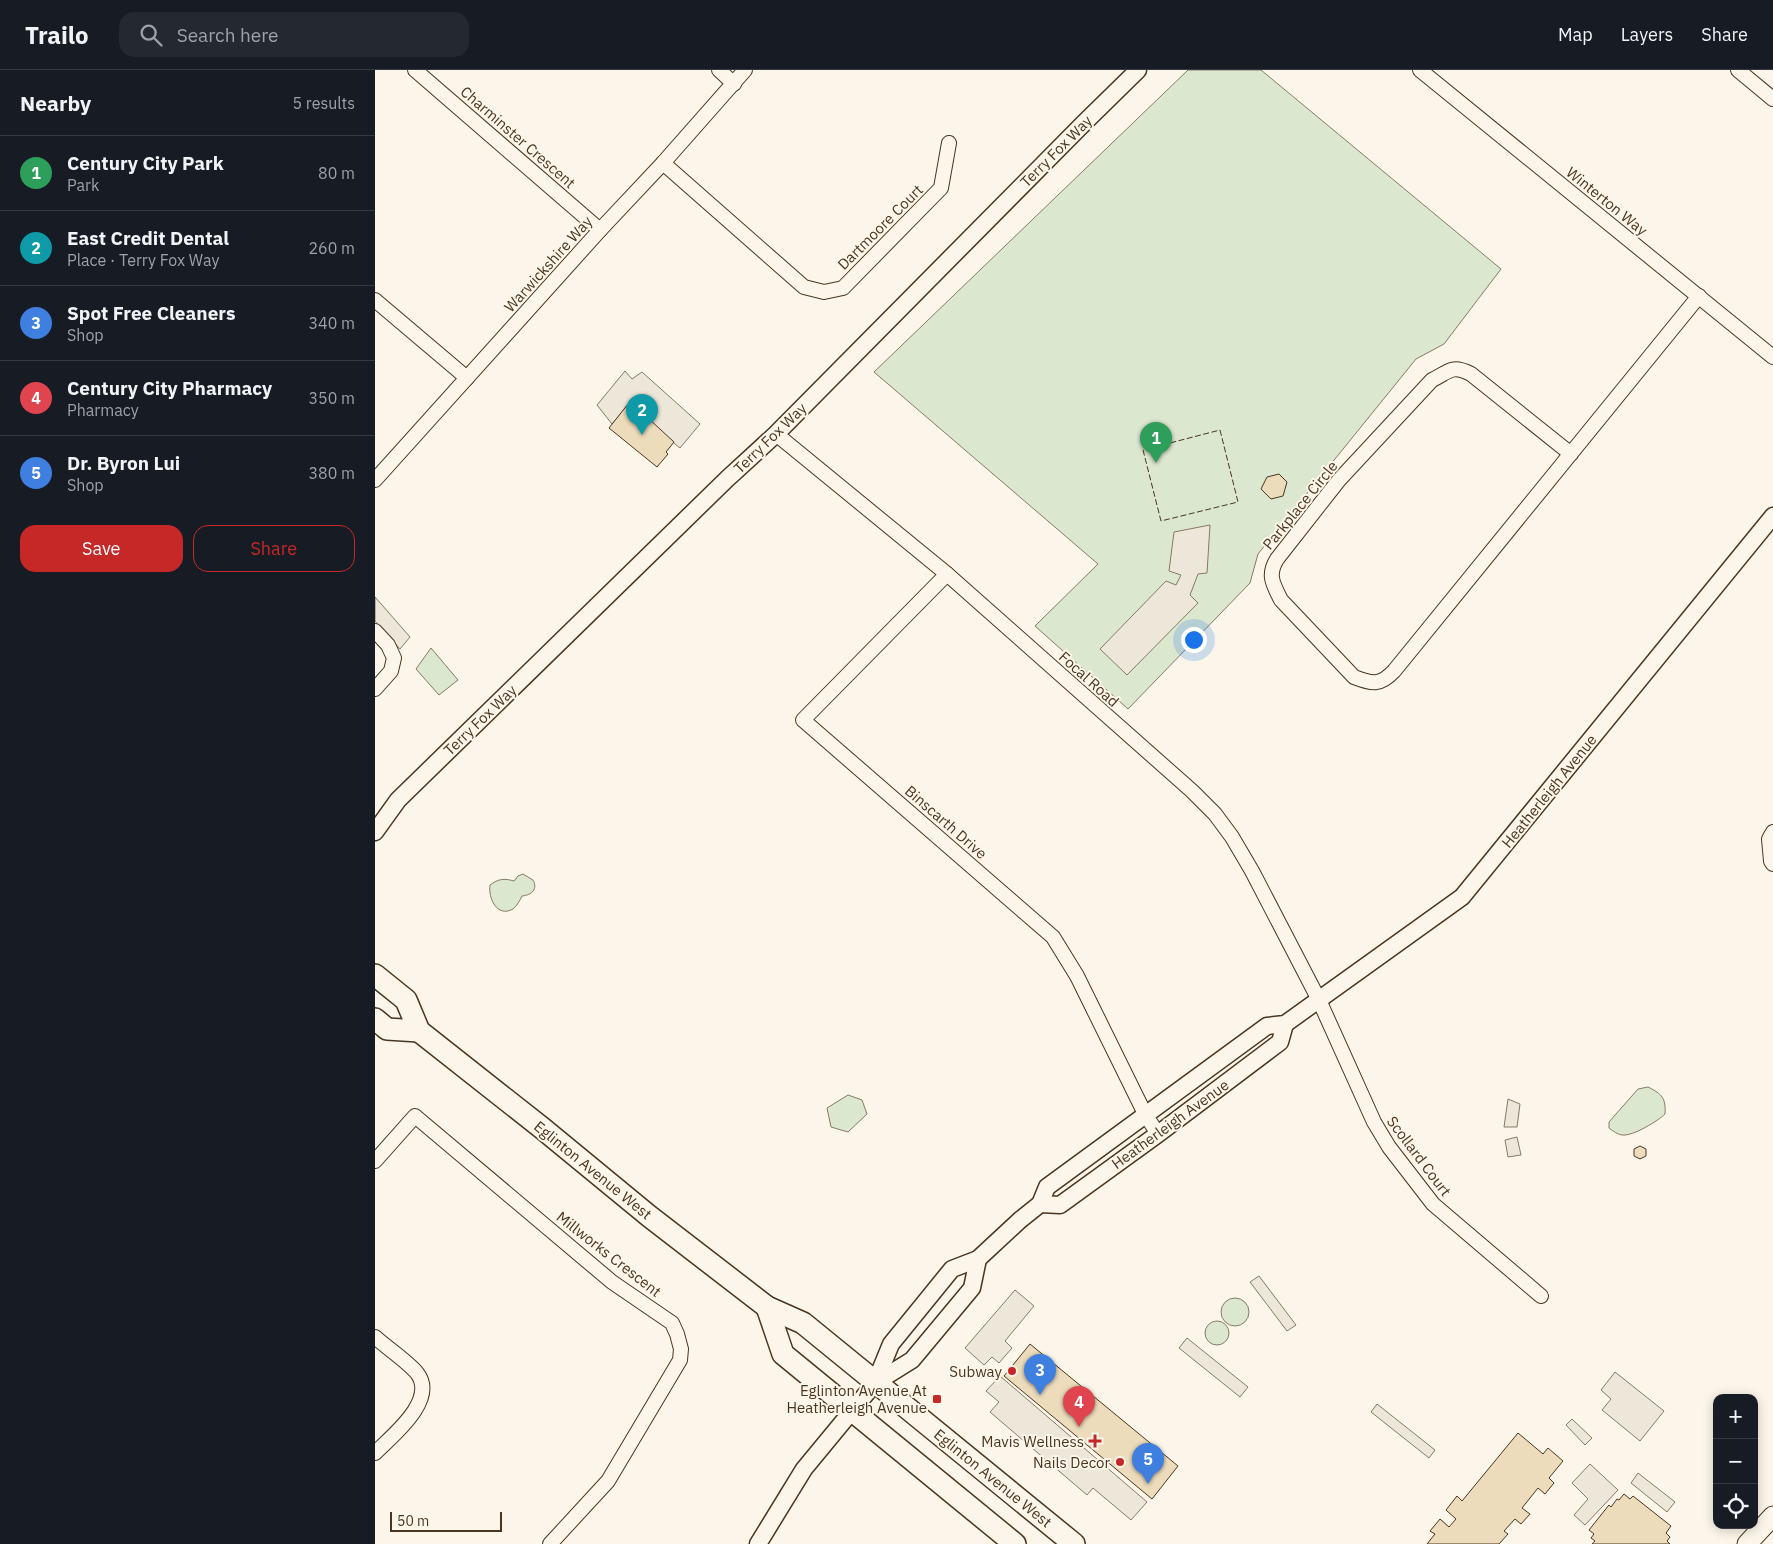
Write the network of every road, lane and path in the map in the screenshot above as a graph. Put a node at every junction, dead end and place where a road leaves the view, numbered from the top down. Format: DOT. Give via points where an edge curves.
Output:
graph roads {
  1 [pos="415,70"];
  2 [pos="719,70"];
  3 [pos="745,70"];
  4 [pos="1138,70"];
  5 [pos="1420,70"];
  6 [pos="1738,70"];
  7 [pos="735,84"];
  8 [pos="1773,99"];
  9 [pos="949,143"];
  10 [pos="663,163"];
  11 [pos="600,230"];
  12 [pos="1699,296"];
  13 [pos="375,300"];
  14 [pos="1773,357"];
  15 [pos="467,378"];
  16 [pos="776,434"];
  17 [pos="1571,454"];
  18 [pos="375,480"];
  19 [pos="1773,516"];
  20 [pos="947,574"];
  21 [pos="375,631"];
  22 [pos="375,689"];
  23 [pos="398,800"];
  24 [pos="375,810"];
  25 [pos="375,832"];
  26 [pos="1773,832"];
  27 [pos="1773,864"];
  28 [pos="375,975"];
  29 [pos="1319,1000"];
  30 [pos="375,1019"];
  31 [pos="1285,1024"];
  32 [pos="419,1031"];
  33 [pos="1145,1114"];
  34 [pos="1158,1134"];
  35 [pos="375,1161"];
  36 [pos="1040,1204"];
  37 [pos="978,1260"];
  38 [pos="1541,1296"];
  39 [pos="767,1308"];
  40 [pos="375,1337"];
  41 [pos="875,1382"];
  42 [pos="852,1410"];
  43 [pos="375,1452"];
  44 [pos="1773,1516"];
  45 [pos="550,1544"];
  46 [pos="758,1544"];
  47 [pos="1015,1544"];
  48 [pos="1074,1544"];
  49 [pos="1747,1544"];
  1 -- 11 [label="street, Charminster Crescent"];
  2 -- 7 [label="street"];
  3 -- 7 [label="street, Warwickshire Way"];
  4 -- 16 [label="street, Terry Fox Way"];
  5 -- 12 [label="street, Winterton Way"];
  6 -- 8 [label="street"];
  7 -- 10 [label="street, Warwickshire Way"];
  9 -- 10 [label="street, Dartmoore Court" via="941,188 843,288 823,292 803,286"];
  10 -- 11 [label="street, Warwickshire Way"];
  11 -- 15 [label="street, Warwickshire Way"];
  12 -- 14 [label="street, Winterton Way"];
  12 -- 17 [label="street, Parkplace Circle"];
  13 -- 15 [label="street"];
  15 -- 18 [label="street, Warwickshire Way"];
  16 -- 20 [label="street, Focal Road"];
  16 -- 23 [label="street, Terry Fox Way"];
  17 -- 17 [label="street, Parkplace Circle" via="1471,374 1462,369 1441,373 1339,480 1277,559 1271,568 1271,576 1278,594 1354,677 1367,682 1385,680"];
  19 -- 29 [label="street, Heatherleigh Avenue" via="1462,897"];
  20 -- 29 [label="street, Focal Road" via="1215,814 1252,871"];
  20 -- 33 [label="street, Binscarth Drive" via="803,720 1053,937 1077,976"];
  21 -- 22 [label="street" via="392,652 394,662 391,671"];
  23 -- 24 [label="street, Terry Fox Way"];
  23 -- 25 [label="street, Terry Fox Way"];
  26 -- 27 [label="street" via="1769,839"];
  28 -- 32 [label="main road, Eglinton Avenue West" via="406,1000"];
  29 -- 31 [label="street, Heatherleigh Avenue"];
  29 -- 38 [label="street, Scollard Court" via="1374,1122 1393,1153 1433,1204"];
  30 -- 32 [label="main road" via="387,1030"];
  31 -- 33 [label="street, Heatherleigh Avenue" via="1267,1026"];
  31 -- 34 [label="street, Heatherleigh Avenue" via="1280,1042"];
  32 -- 39 [label="main road, Eglinton Avenue West"];
  33 -- 34 [label="street, Binscarth Drive"];
  33 -- 36 [label="street, Heatherleigh Avenue" via="1047,1187"];
  34 -- 36 [label="street, Heatherleigh Avenue" via="1060,1205"];
  35 -- 45 [label="street, Millworks Crescent" via="415,1116 612,1282 672,1323 681,1349 680,1360 607,1482"];
  36 -- 37 [label="street, Heatherleigh Avenue"];
  37 -- 41 [label="street" via="972,1288 918,1353"];
  37 -- 41 [label="street, Heatherleigh Avenue" via="952,1269 891,1344"];
  39 -- 41 [label="main road, Eglinton Avenue West" via="803,1324"];
  39 -- 42 [label="main road" via="783,1354"];
  40 -- 43 [label="street" via="417,1374 422,1385 421,1399 412,1414"];
  41 -- 42 [label="street"];
  41 -- 48 [label="main road, Eglinton Avenue West"];
  42 -- 46 [label="street" via="804,1469"];
  42 -- 47 [label="main road"];
  44 -- 49 [label="main road"];
}
